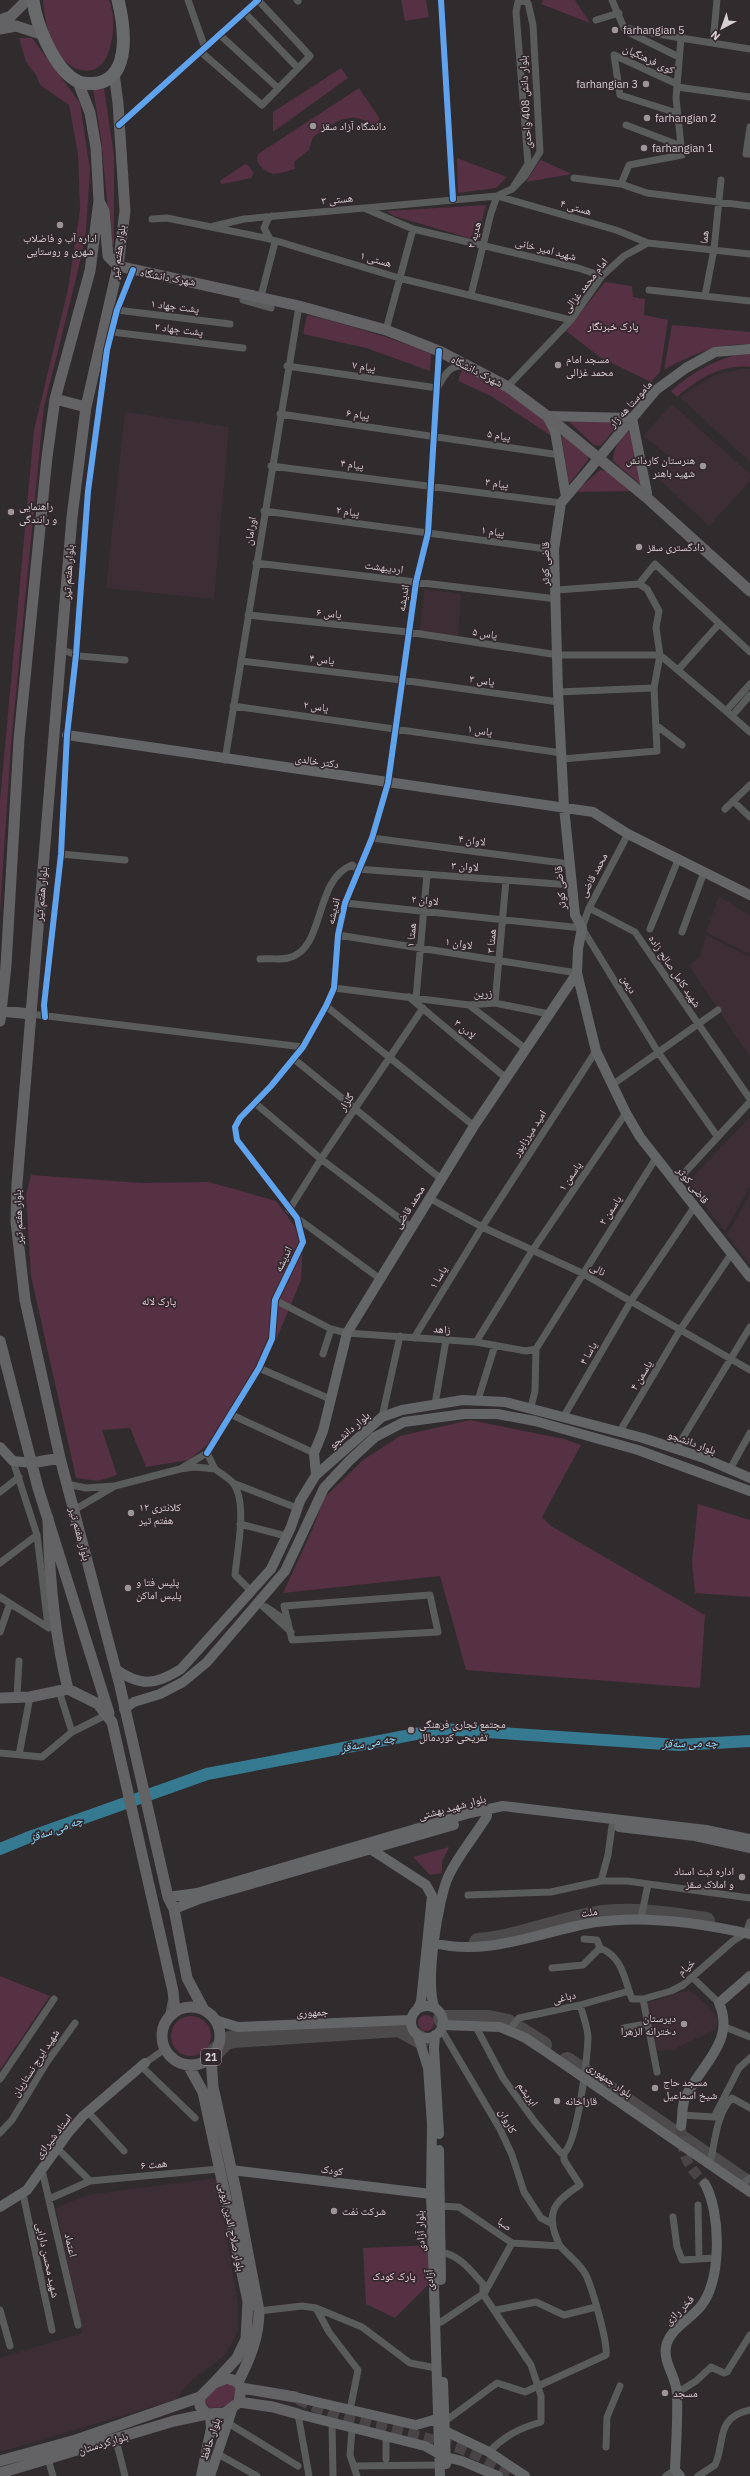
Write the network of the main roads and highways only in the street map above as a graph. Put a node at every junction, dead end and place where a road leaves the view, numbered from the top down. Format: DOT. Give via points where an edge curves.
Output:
graph roads {
  1 [pos="27,0"];
  2 [pos="33,0"];
  3 [pos="118,0"];
  4 [pos="0,20"];
  5 [pos="0,29"];
  6 [pos="44,35"];
  7 [pos="114,73"];
  8 [pos="78,82"];
  9 [pos="99,201"];
  10 [pos="120,247"];
  11 [pos="118,266"];
  12 [pos="262,294"];
  13 [pos="386,328"];
  14 [pos="750,349"];
  15 [pos="509,385"];
  16 [pos="55,399"];
  17 [pos="86,407"];
  18 [pos="550,415"];
  19 [pos="632,418"];
  20 [pos="600,456"];
  21 [pos="646,495"];
  22 [pos="564,500"];
  23 [pos="750,584"];
  24 [pos="750,591"];
  25 [pos="67,735"];
  26 [pos="564,807"];
  27 [pos="750,895"];
  28 [pos="3,966"];
  29 [pos="577,973"];
  30 [pos="30,1014"];
  31 [pos="1,1016"];
  32 [pos="750,1277"];
  33 [pos="0,1341"];
  34 [pos="643,1438"];
  35 [pos="0,1447"];
  36 [pos="638,1450"];
  37 [pos="60,1458"];
  38 [pos="32,1463"];
  39 [pos="730,1470"];
  40 [pos="316,1475"];
  41 [pos="750,1478"];
  42 [pos="723,1481"];
  43 [pos="750,1491"];
  44 [pos="48,1518"];
  45 [pos="252,1592"];
  46 [pos="260,1602"];
  47 [pos="115,1668"];
  48 [pos="63,1690"];
  49 [pos="0,1698"];
  50 [pos="124,1709"];
  51 [pos="107,1719"];
  52 [pos="487,1813"];
  53 [pos="750,1839"];
  54 [pos="371,1846"];
  55 [pos="750,1848"];
  56 [pos="168,1897"];
  57 [pos="174,1910"];
  58 [pos="748,1933"];
  59 [pos="434,1944"];
  60 [pos="750,1976"];
  61 [pos="418,2008"];
  62 [pos="435,2008"];
  63 [pos="204,2010"];
  64 [pos="172,2015"];
  65 [pos="215,2020"];
  66 [pos="410,2020"];
  67 [pos="440,2030"];
  68 [pos="418,2036"];
  69 [pos="211,2057"];
  70 [pos="143,2065"];
  71 [pos="188,2065"];
  72 [pos="681,2126"];
  73 [pos="225,2170"];
  74 [pos="705,2184"];
  75 [pos="750,2192"];
  76 [pos="431,2194"];
  77 [pos="0,2207"];
  78 [pos="214,2383"];
  79 [pos="240,2385"];
  80 [pos="200,2396"];
  81 [pos="294,2397"];
  82 [pos="180,2404"];
  83 [pos="235,2406"];
  84 [pos="298,2414"];
  85 [pos="209,2415"];
  86 [pos="182,2419"];
  87 [pos="442,2424"];
  88 [pos="441,2459"];
  89 [pos="0,2461"];
  90 [pos="478,2471"];
  91 [pos="0,2473"];
  92 [pos="677,2473"];
  93 [pos="201,2476"];
  94 [pos="210,2476"];
  95 [pos="440,2476"];
  96 [pos="446,2476"];
  97 [pos="498,2476"];
  98 [pos="525,2476"];
  1 -- 4 [label="main road" via="11,16"];
  2 -- 6 [label="highway" via="36,18"];
  3 -- 7 [label="highway" via="124,37 121,58"];
  5 -- 6 [label="main road" via="16,26"];
  6 -- 8 [label="highway" via="52,54 66,73"];
  7 -- 8 [label="highway" via="100,83"];
  7 -- 10 [label="main road, بلوار هفتم تیر" via="125,210"];
  8 -- 9 [label="main road" via="90,112 96,148"];
  9 -- 11 [label="main road" via="104,211 108,256"];
  9 -- 16 [label="main road" via="90,271"];
  10 -- 11 [label="main road, بلوار هفتم تیر"];
  10 -- 12 [label="main road" via="124,257 130,262"];
  11 -- 12 [label="main road, شهرک دانشگاه"];
  11 -- 17 [label="main road, بلوار هفتم تیر"];
  12 -- 13 [label="main road"];
  12 -- 13 [label="main road, شهرک دانشگاه" via="298,306"];
  13 -- 15 [label="main road, شهرک دانشگاه"];
  13 -- 15 [label="main road" via="436,345"];
  14 -- 19 [label="main road, ماموستا هه ژار" via="715,352 686,368 656,390"];
  15 -- 18 [label="main road, شهرک دانشگاه"];
  16 -- 17 [label="main road"];
  16 -- 28 [label="main road" via="19,739"];
  17 -- 30 [label="main road, بلوار هفتم تیر" via="72,517"];
  18 -- 19 [label="main road"];
  18 -- 20 [label="main road, شهرک دانشگاه"];
  18 -- 22 [label="main road" via="560,455"];
  19 -- 20 [label="main road, ماموستا هه ژار"];
  19 -- 21 [label="main road"];
  20 -- 21 [label="main road, شهرک دانشگاه"];
  20 -- 22 [label="main road"];
  21 -- 23 [label="main road"];
  21 -- 24 [label="main road, شهرک دانشگاه"];
  22 -- 26 [label="main road, قاضی کوثر" via="554,550"];
  25 -- 26 [label="main road, دکتر خالدی" via="225,760"];
  26 -- 27 [label="main road, دکتر خالدی" via="593,812 628,834"];
  26 -- 29 [label="main road, قاضی کوثر" via="575,915 582,928"];
  28 -- 31 [label="main road"];
  29 -- 32 [label="main road, قاضی کوثر" via="596,1051 626,1114 656,1158"];
  29 -- 40 [label="main road, محمد قاضی" via="474,1126 347,1333 323,1431 314,1453"];
  30 -- 31 [label="main road"];
  30 -- 37 [label="main road, بلوار هفتم تیر" via="16,1222 25,1300"];
  33 -- 38 [label="main road"];
  34 -- 36 [label="main road"];
  34 -- 39 [label="main road, بلوار دانشجو"];
  34 -- 40 [label="main road, بلوار دانشجو" via="531,1407 478,1400 434,1404 402,1410 382,1418"];
  35 -- 38 [label="main road" via="13,1461"];
  36 -- 42 [label="main road, بلوار دانشجو"];
  36 -- 46 [label="main road, بلوار دانشجو" via="534,1421 496,1414 464,1414 404,1422 371,1441 324,1488 317,1498 285,1571"];
  37 -- 38 [label="main road"];
  37 -- 47 [label="main road, بلوار هفتم تیر"];
  38 -- 44 [label="main road"];
  39 -- 41 [label="main road, بلوار دانشجو"];
  39 -- 42 [label="main road"];
  40 -- 45 [label="main road, بلوار دانشجو" via="297,1508 271,1569"];
  42 -- 43 [label="main road, بلوار دانشجو"];
  44 -- 48 [label="main road" via="49,1574"];
  44 -- 51 [label="main road"];
  45 -- 46 [label="main road"];
  45 -- 47 [label="main road, بلوار دانشجو" via="191,1659 170,1676 148,1683 131,1680"];
  46 -- 50 [label="main road, بلوار دانشجو" via="195,1673 160,1694 134,1702"];
  47 -- 50 [label="main road, بلوار هفتم تیر"];
  48 -- 49 [label="main road" via="30,1697"];
  48 -- 51 [label="main road" via="98,1704"];
  50 -- 56 [label="main road, بلوار هفتم تیر"];
  51 -- 64 [label="main road" via="173,1990"];
  52 -- 53 [label="main road, بلوار شهید بهشتی" via="503,1806 706,1830"];
  52 -- 54 [label="main road, بلوار شهید بهشتی"];
  52 -- 55 [label="main road, بلوار شهید بهشتی" via="505,1812 695,1836"];
  52 -- 59 [label="main road" via="448,1877"];
  54 -- 56 [label="main road, بلوار شهید بهشتی" via="197,1893"];
  54 -- 57 [label="main road, بلوار شهید بهشتی" via="199,1899"];
  54 -- 61 [label="main road" via="426,1885 432,1896 421,2002"];
  56 -- 57 [label="main road, بلوار هفتم تیر"];
  57 -- 63 [label="main road, بلوار هفتم تیر" via="187,1978"];
  58 -- 59 [label="main road, ملت" via="641,1918 559,1929 485,1948"];
  59 -- 62 [label="main road" via="430,1989"];
  60 -- 72 [label="main road" via="719,2003 724,2014 725,2027 707,2065 685,2098"];
  61 -- 62 [label="main road" via="425,2005"];
  61 -- 66 [label="main road"];
  62 -- 67 [label="main road" via="441,2014"];
  63 -- 64 [label="main road" via="192,2007"];
  63 -- 65 [label="main road"];
  64 -- 71 [label="main road, 21" via="162,2036 165,2048 170,2056"];
  65 -- 66 [label="main road, جمهوری" via="238,2027"];
  65 -- 69 [label="main road, 21" via="220,2036 219,2044"];
  66 -- 68 [label="main road"];
  67 -- 68 [label="main road" via="426,2038"];
  67 -- 75 [label="main road, بلوار جمهوری" via="475,2025 500,2027 526,2038"];
  67 -- 87 [label="main road, آزادی"];
  68 -- 76 [label="main road, بلوار آزادی" via="426,2054 428,2068 432,2124"];
  69 -- 71 [label="main road, 21" via="204,2062"];
  69 -- 73 [label="main road, بلوار صلاح الدین ایوبی"];
  70 -- 77 [label="main road, استاد شیرازی" via="78,2122 23,2194"];
  71 -- 73 [label="main road, بلوار صلاح الدین ایوبی" via="203,2092"];
  73 -- 76 [label="main road, کودک"];
  73 -- 78 [label="main road, بلوار صلاح الدین ایوبی" via="248,2318 246,2339 237,2358"];
  73 -- 79 [label="main road, بلوار صلاح الدین ایوبی" via="259,2311 259,2326 254,2346"];
  74 -- 92 [label="main road, فخر رازی" via="712,2197 717,2229 715,2258 706,2300 672,2334 666,2347 666,2359 677,2393"];
  76 -- 87 [label="main road, بلوار آزادی" via="436,2368"];
  78 -- 79 [label="main road" via="227,2378"];
  78 -- 80 [label="main road"];
  79 -- 81 [label="main road"];
  79 -- 83 [label="main road"];
  80 -- 82 [label="main road, بلوارکردستان"];
  80 -- 85 [label="main road" via="200,2406"];
  81 -- 87 [label="main road" via="416,2425"];
  82 -- 86 [label="main road" via="185,2413"];
  82 -- 89 [label="main road, بلوارکردستان" via="76,2440"];
  83 -- 84 [label="main road" via="273,2407"];
  83 -- 85 [label="main road"];
  83 -- 94 [label="main road, بلوار حافظ"];
  84 -- 88 [label="main road" via="425,2446"];
  85 -- 86 [label="main road, بلوارکردستان"];
  85 -- 93 [label="main road, بلوار حافظ" via="211,2428"];
  86 -- 91 [label="main road, بلوارکردستان"];
  87 -- 88 [label="main road, آزادی"];
  87 -- 88 [label="main road, بلوار آزادی"];
  87 -- 98 [label="main road"];
  88 -- 90 [label="main road"];
  88 -- 95 [label="main road, بلوار آزادی"];
  88 -- 96 [label="main road, آزادی"];
  90 -- 97 [label="main road"];
}
